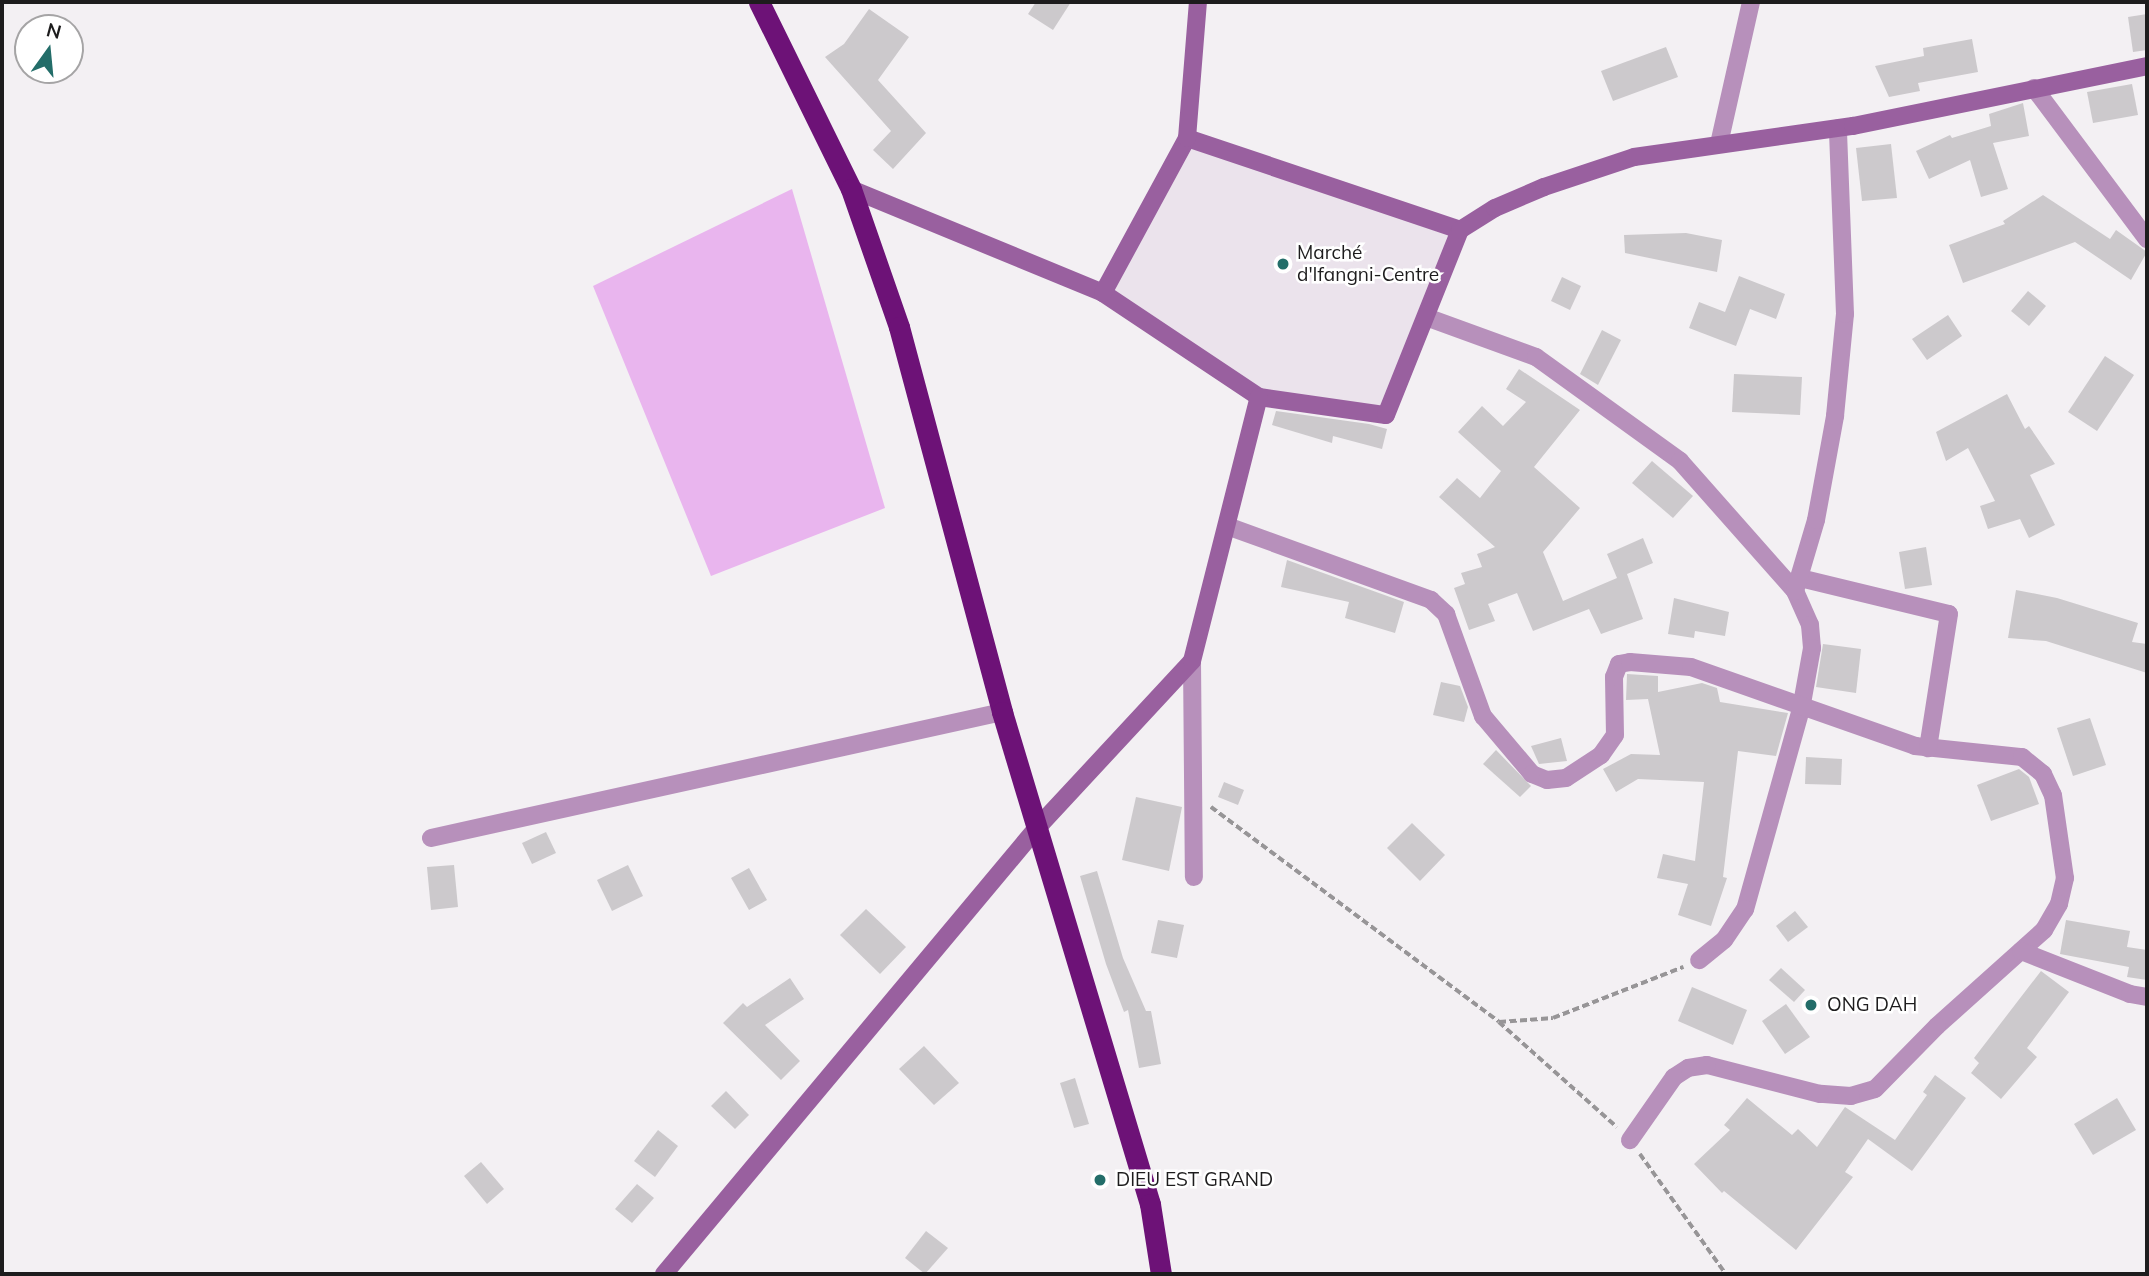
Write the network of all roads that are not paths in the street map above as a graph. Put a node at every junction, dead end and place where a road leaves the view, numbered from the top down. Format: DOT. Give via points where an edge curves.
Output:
graph roads {
  1 [pos="759,2"];
  2 [pos="1198,2"];
  3 [pos="1751,2"];
  4 [pos="2147,66"];
  5 [pos="2034,88"];
  6 [pos="1838,128"];
  7 [pos="1187,138"];
  8 [pos="1719,144"];
  9 [pos="851,189"];
  10 [pos="1460,230"];
  11 [pos="2147,239"];
  12 [pos="1103,293"];
  13 [pos="1426,317"];
  14 [pos="1259,397"];
  15 [pos="1227,526"];
  16 [pos="1798,584"];
  17 [pos="1192,661"];
  18 [pos="1801,709"];
  19 [pos="1002,712"];
  20 [pos="1928,748"];
  21 [pos="1036,828"];
  22 [pos="431,838"];
  23 [pos="1194,877"];
  24 [pos="2021,951"];
  25 [pos="1699,960"];
  26 [pos="2147,996"];
  27 [pos="1630,1140"];
  28 [pos="664,1274"];
  29 [pos="1161,1274"];
  1 -- 9 [label="highway"];
  2 -- 7 [label="street"];
  3 -- 8 [label="street"];
  4 -- 5 [label="street"];
  5 -- 6 [label="street"];
  5 -- 11 [label="street"];
  6 -- 8 [label="street"];
  6 -- 16 [label="street" via="1844,314 1835,416 1816,520"];
  7 -- 10 [label="street"];
  7 -- 12 [label="street"];
  8 -- 10 [label="street" via="1597,167 1495,208"];
  9 -- 12 [label="street"];
  9 -- 19 [label="highway" via="899,327"];
  10 -- 13 [label="street"];
  12 -- 14 [label="street"];
  13 -- 14 [label="street" via="1386,415"];
  13 -- 16 [label="street" via="1536,357 1680,461"];
  14 -- 15 [label="street"];
  15 -- 17 [label="street"];
  15 -- 18 [label="street" via="1431,600 1446,614 1483,716 1523,764 1547,780 1566,778 1589,763 1615,734 1614,677 1619,664 1691,667"];
  16 -- 18 [label="street" via="1812,648"];
  16 -- 20 [label="street" via="1949,614"];
  17 -- 21 [label="street"];
  17 -- 23 [label="street"];
  18 -- 20 [label="street"];
  18 -- 25 [label="street" via="1745,909 1724,940"];
  19 -- 21 [label="highway"];
  19 -- 22 [label="street"];
  20 -- 24 [label="street" via="2022,757 2043,774 2053,795 2065,878 2059,904 2044,930"];
  21 -- 28 [label="street"];
  21 -- 29 [label="highway" via="1150,1204"];
  24 -- 26 [label="street" via="2130,994"];
  24 -- 27 [label="street" via="1875,1089 1851,1096 1820,1094 1707,1065 1688,1068 1674,1077"];
}
